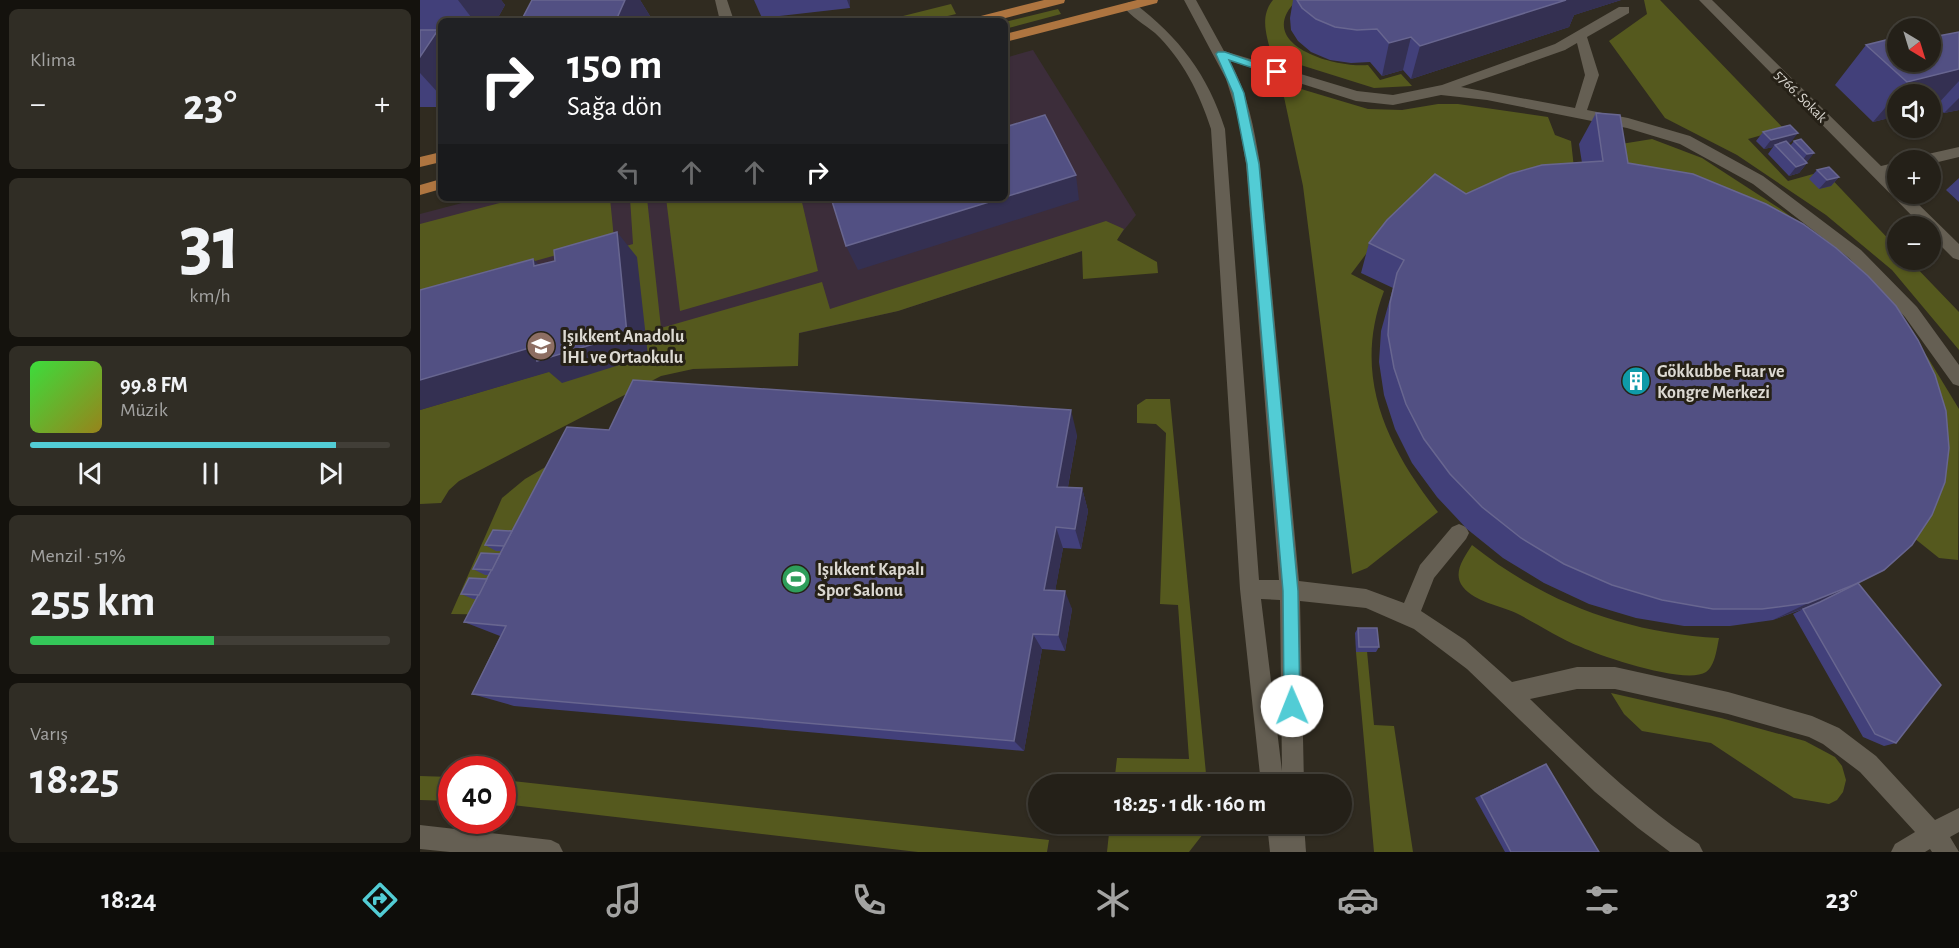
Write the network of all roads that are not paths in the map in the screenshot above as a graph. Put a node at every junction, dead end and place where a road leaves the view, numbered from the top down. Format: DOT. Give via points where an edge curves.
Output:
graph roads {
  1 [pos="722,0"];
  2 [pos="1059,0"];
  3 [pos="1152,0"];
  4 [pos="1190,0"];
  5 [pos="1705,0"];
  6 [pos="1127,3"];
  7 [pos="1624,10"];
  8 [pos="726,18"];
  9 [pos="990,18"];
  10 [pos="1008,37"];
  11 [pos="1581,37"];
  12 [pos="1221,54"];
  13 [pos="1441,90"];
  14 [pos="1579,113"];
  15 [pos="1959,152"];
  16 [pos="1941,156"];
  17 [pos="438,158"];
  18 [pos="420,162"];
  19 [pos="1887,170"];
  20 [pos="1877,172"];
  21 [pos="1887,182"];
  22 [pos="438,185"];
  23 [pos="420,190"];
  24 [pos="1909,204"];
  25 [pos="1959,254"];
  26 [pos="1959,379"];
  27 [pos="1459,533"];
  28 [pos="1250,590"];
  29 [pos="1290,591"];
  30 [pos="1410,614"];
  31 [pos="1508,693"];
  32 [pos="1271,774"];
  33 [pos="1293,774"];
  34 [pos="1959,819"];
  35 [pos="1279,834"];
  36 [pos="1293,834"];
  37 [pos="1933,834"];
  38 [pos="420,837"];
  39 [pos="551,852"];
  40 [pos="1282,852"];
  41 [pos="1294,852"];
  42 [pos="1691,852"];
  43 [pos="1903,852"];
  44 [pos="1948,852"];
  1 -- 8 [label="street"];
  2 -- 9 [label="main road"];
  3 -- 6 [label="main road"];
  4 -- 12 [label="street"];
  5 -- 20 [label="street, 5766. Sokak"];
  6 -- 10 [label="main road"];
  6 -- 28 [label="street" via="1154,25 1195,72 1218,129"];
  7 -- 11 [label="street"];
  11 -- 13 [label="street" via="1537,57"];
  11 -- 14 [label="street" via="1594,81"];
  12 -- 13 [label="street" via="1356,96 1393,99"];
  12 -- 29 [label="street" via="1238,93 1253,164"];
  13 -- 14 [label="street"];
  14 -- 26 [label="street" via="1662,131 1685,140 1728,161 1781,196 1884,282 1911,312"];
  15 -- 16 [label="street"];
  17 -- 18 [label="main road"];
  19 -- 20 [label="street"];
  20 -- 21 [label="street, 5766. Sokak"];
  22 -- 23 [label="main road"];
  24 -- 25 [label="street, 5766. Sokak"];
  27 -- 30 [label="street" via="1427,572"];
  28 -- 29 [label="street"];
  28 -- 32 [label="street"];
  29 -- 30 [label="street" via="1378,602"];
  29 -- 33 [label="street"];
  30 -- 31 [label="street" via="1468,656"];
  31 -- 37 [label="street" via="1577,678 1615,678 1728,703 1812,727 1868,764"];
  31 -- 42 [label="street" via="1620,800 1661,834"];
  34 -- 37 [label="street"];
  35 -- 40 [label="street"];
  36 -- 41 [label="street"];
  37 -- 43 [label="street"];
  37 -- 44 [label="street"];
  38 -- 39 [label="street"];
}
